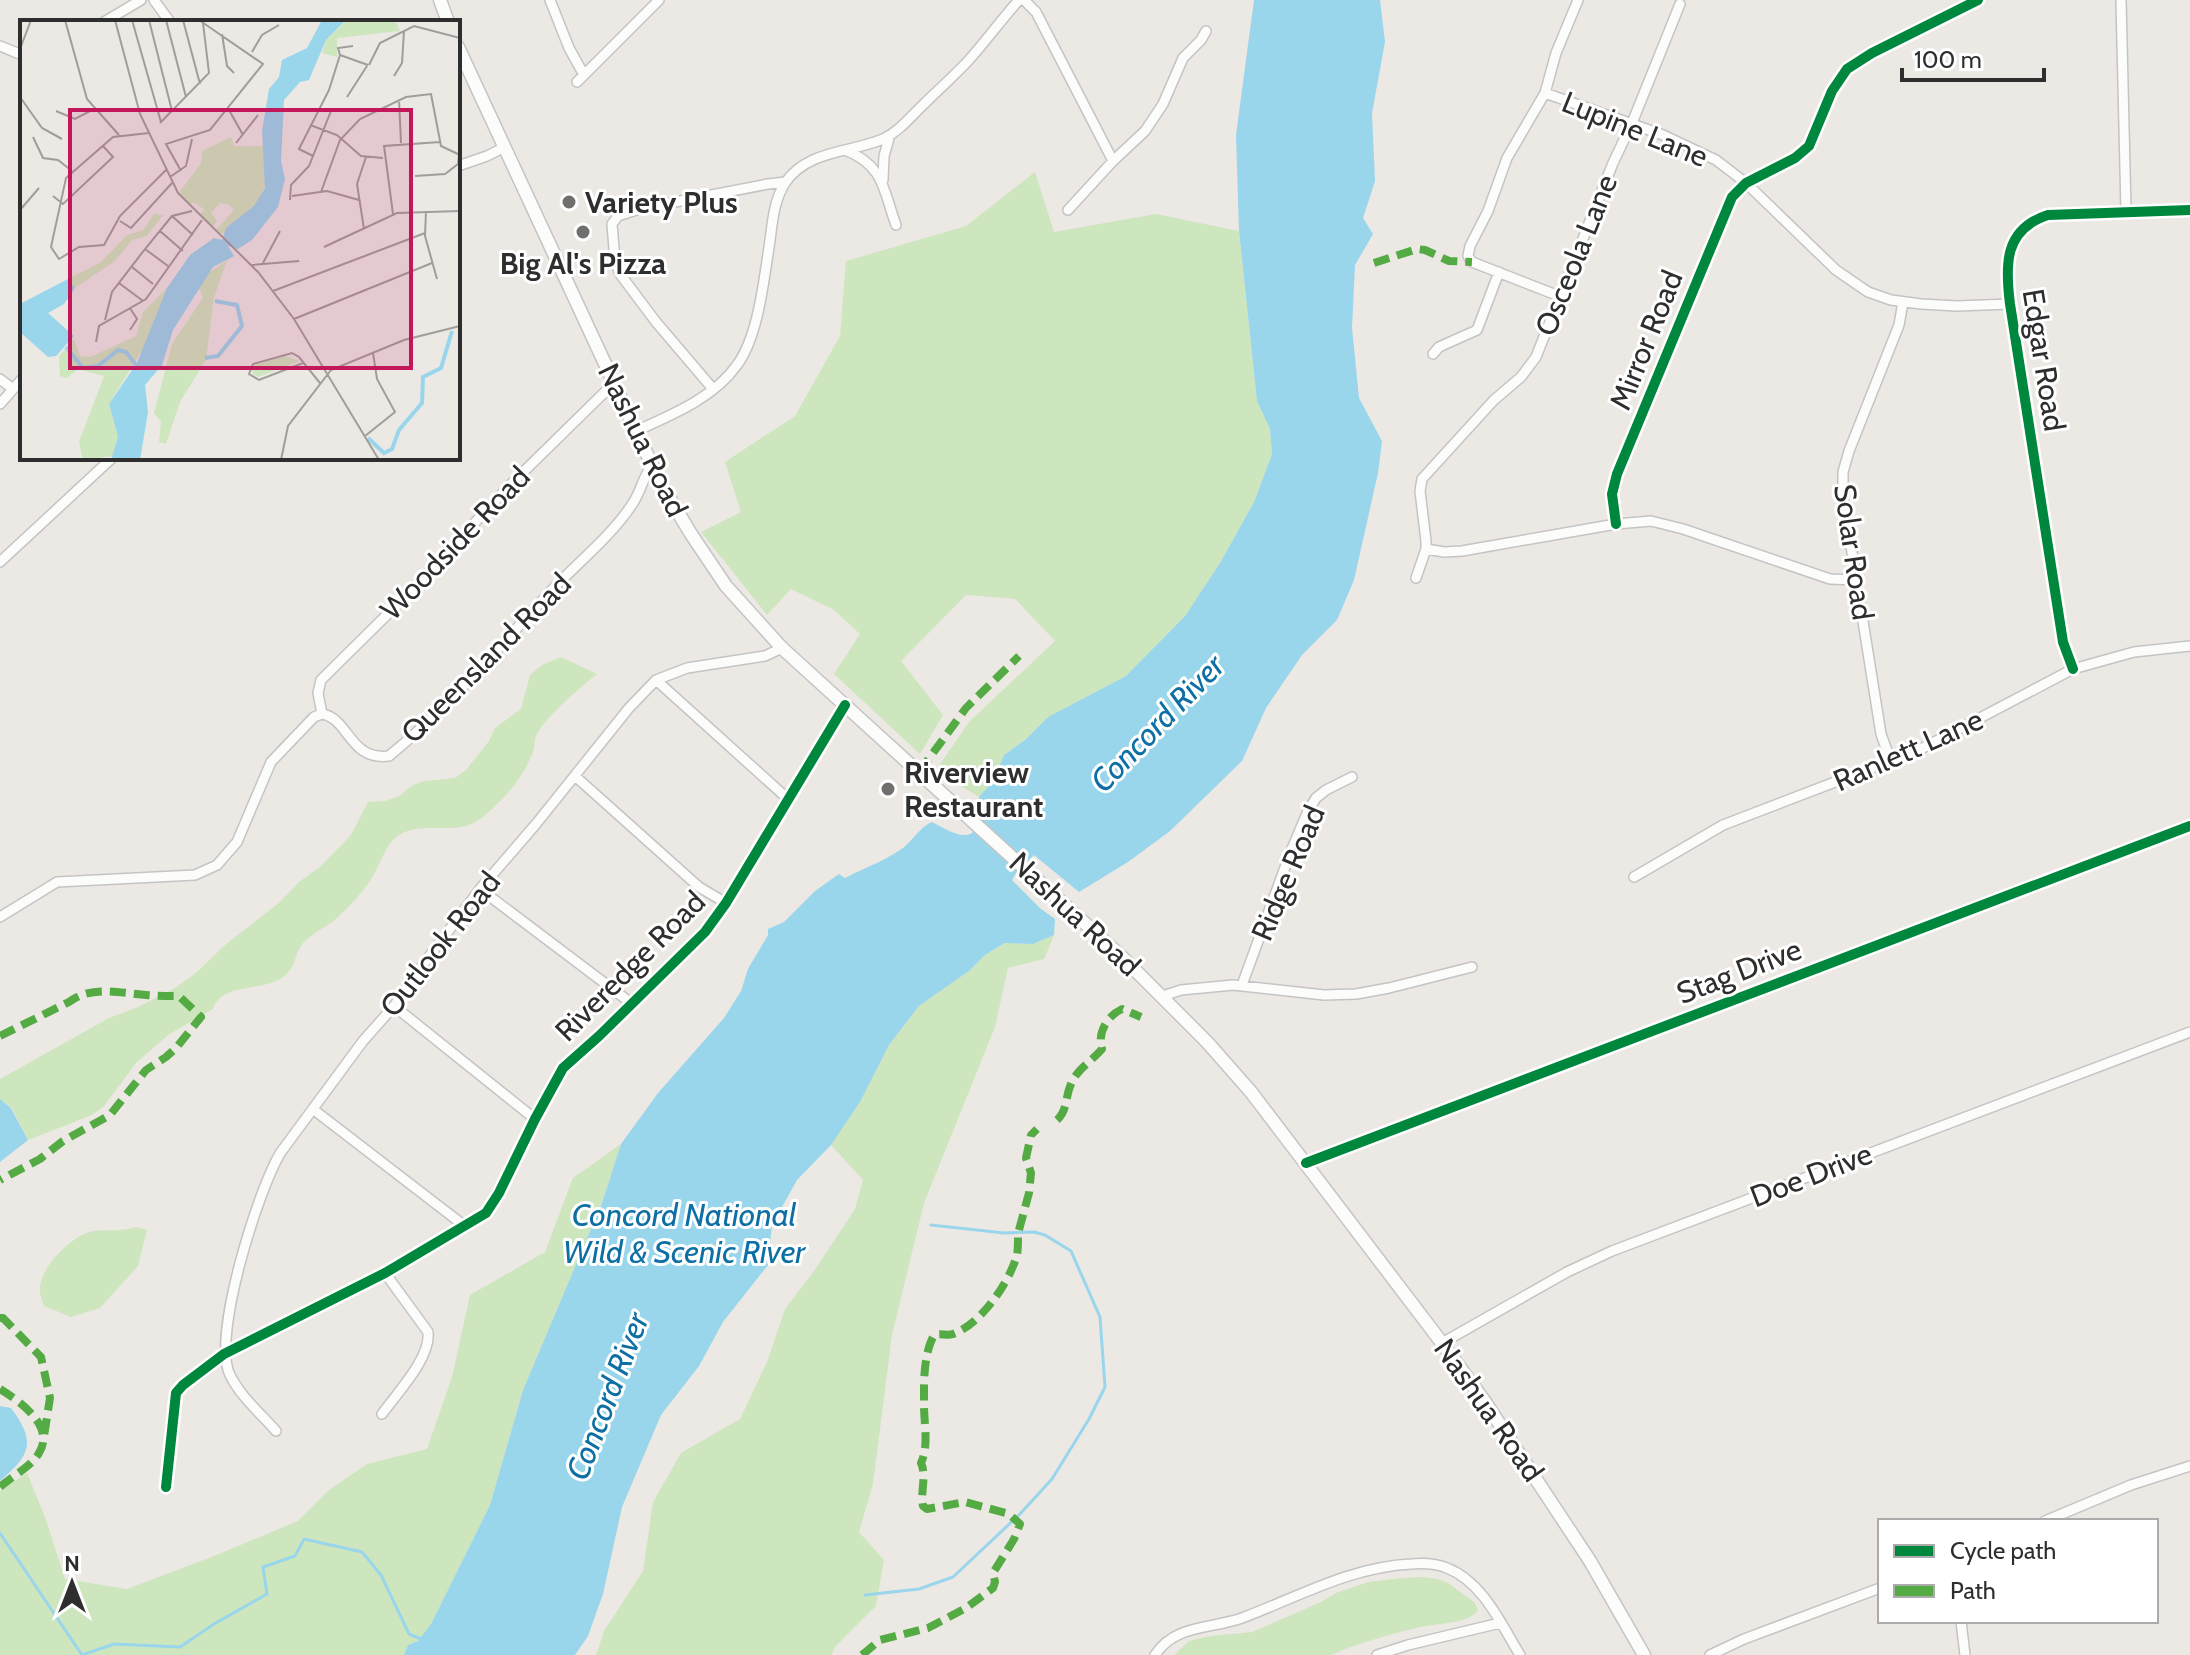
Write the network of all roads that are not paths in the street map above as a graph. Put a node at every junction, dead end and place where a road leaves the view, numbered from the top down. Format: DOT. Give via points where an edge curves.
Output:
graph roads {
  1 [pos="141,0"];
  2 [pos="154,0"];
  3 [pos="440,0"];
  4 [pos="550,0"];
  5 [pos="1022,0"];
  6 [pos="1578,0"];
  7 [pos="1978,0"];
  8 [pos="2121,0"];
  9 [pos="657,1"];
  10 [pos="1680,4"];
  11 [pos="107,20"];
  12 [pos="169,20"];
  13 [pos="447,20"];
  14 [pos="1206,31"];
  15 [pos="0,46"];
  16 [pos="460,51"];
  17 [pos="20,54"];
  18 [pos="1545,93"];
  19 [pos="1632,123"];
  20 [pos="890,135"];
  21 [pos="505,147"];
  22 [pos="845,150"];
  23 [pos="1113,161"];
  24 [pos="460,165"];
  25 [pos="883,180"];
  26 [pos="785,182"];
  27 [pos="1746,183"];
  28 [pos="1068,210"];
  29 [pos="2190,210"];
  30 [pos="2126,211"];
  31 [pos="896,225"];
  32 [pos="1499,272"];
  33 [pos="1559,296"];
  34 [pos="1903,302"];
  35 [pos="2010,304"];
  36 [pos="1433,354"];
  37 [pos="0,379"];
  38 [pos="20,381"];
  39 [pos="614,383"];
  40 [pos="13,389"];
  41 [pos="713,389"];
  42 [pos="0,404"];
  43 [pos="636,431"];
  44 [pos="110,460"];
  45 [pos="652,465"];
  46 [pos="1616,524"];
  47 [pos="1426,549"];
  48 [pos="0,562"];
  49 [pos="1416,578"];
  50 [pos="1856,580"];
  51 [pos="2190,646"];
  52 [pos="782,648"];
  53 [pos="2073,669"];
  54 [pos="656,680"];
  55 [pos="845,705"];
  56 [pos="322,714"];
  57 [pos="1891,762"];
  58 [pos="575,776"];
  59 [pos="1352,777"];
  60 [pos="788,799"];
  61 [pos="2190,826"];
  62 [pos="1634,877"];
  63 [pos="480,889"];
  64 [pos="726,903"];
  65 [pos="0,917"];
  66 [pos="1472,967"];
  67 [pos="1242,985"];
  68 [pos="1163,996"];
  69 [pos="631,1003"];
  70 [pos="394,1006"];
  71 [pos="2190,1032"];
  72 [pos="314,1110"];
  73 [pos="535,1119"];
  74 [pos="1306,1163"];
  75 [pos="466,1227"];
  76 [pos="385,1273"];
  77 [pos="1442,1343"];
  78 [pos="224,1354"];
  79 [pos="382,1414"];
  80 [pos="276,1431"];
  81 [pos="2190,1466"];
  82 [pos="166,1487"];
  83 [pos="2050,1519"];
  84 [pos="1878,1589"];
  85 [pos="1500,1623"];
  86 [pos="1961,1623"];
  87 [pos="1155,1655"];
  88 [pos="1377,1655"];
  89 [pos="1520,1655"];
  90 [pos="1644,1655"];
  91 [pos="1710,1655"];
  92 [pos="1965,1655"];
  1 -- 11 [label="street"];
  2 -- 12 [label="street"];
  3 -- 13 [label="main road"];
  4 -- 9 [label="street" via="580,78"];
  5 -- 20 [label="street"];
  5 -- 23 [label="street" via="1036,12"];
  6 -- 18 [label="street"];
  7 -- 27 [label="street" via="1847,69 1809,146"];
  8 -- 30 [label="street"];
  10 -- 19 [label="street, Osceola Lane"];
  14 -- 23 [label="street" via="1179,64 1155,117"];
  15 -- 17 [label="street"];
  16 -- 21 [label="main road, Nashua Road"];
  18 -- 19 [label="street, Lupine Lane"];
  18 -- 32 [label="street" via="1507,158 1470,246 1472,262"];
  19 -- 27 [label="street, Lupine Lane" via="1716,160"];
  19 -- 33 [label="street, Osceola Lane"];
  20 -- 22 [label="street"];
  20 -- 25 [label="street"];
  21 -- 24 [label="street"];
  21 -- 39 [label="main road, Nashua Road"];
  22 -- 25 [label="street" via="863,159"];
  22 -- 26 [label="street" via="809,161"];
  23 -- 28 [label="street"];
  25 -- 31 [label="street"];
  26 -- 41 [label="street" via="750,338 737,366"];
  26 -- 41 [label="street" via="639,209 613,221 618,271"];
  27 -- 34 [label="street, Lupine Lane" via="1846,278 1868,292"];
  27 -- 46 [label="street, Mirror Road" via="1728,204 1617,474 1612,494"];
  29 -- 30 [label="street, Edgar Road"];
  30 -- 35 [label="street, Edgar Road" via="2060,213 2028,224 2010,250"];
  32 -- 33 [label="street"];
  32 -- 36 [label="street" via="1477,330"];
  33 -- 47 [label="street, Osceola Lane" via="1529,367 1422,479"];
  34 -- 35 [label="street, Lupine Lane"];
  34 -- 50 [label="street, Solar Road" via="1843,472"];
  35 -- 53 [label="street, Edgar Road" via="2063,642"];
  37 -- 40 [label="street"];
  38 -- 40 [label="street"];
  39 -- 43 [label="main road, Nashua Road"];
  39 -- 56 [label="street, Woodside Road" via="321,680"];
  40 -- 42 [label="street"];
  41 -- 43 [label="street"];
  43 -- 45 [label="main road, Nashua Road"];
  44 -- 48 [label="street"];
  45 -- 52 [label="main road, Nashua Road" via="714,570"];
  45 -- 56 [label="street, Queensland Road" via="633,504 589,554 389,756 370,756"];
  46 -- 47 [label="street" via="1462,551"];
  46 -- 50 [label="street" via="1662,523 1830,579"];
  47 -- 49 [label="street"];
  50 -- 57 [label="street, Solar Road" via="1881,734"];
  51 -- 53 [label="street, Ranlett Lane" via="2134,652"];
  52 -- 54 [label="street, Outlook Road"];
  52 -- 55 [label="main road, Nashua Road"];
  53 -- 57 [label="street, Ranlett Lane"];
  54 -- 58 [label="street, Outlook Road"];
  54 -- 60 [label="street"];
  55 -- 60 [label="street, Riveredge Road"];
  55 -- 68 [label="main road, Nashua Road"];
  56 -- 65 [label="street" via="271,762 237,842 217,865 195,875 57,882"];
  57 -- 62 [label="street, Ranlett Lane" via="1731,821"];
  58 -- 63 [label="street, Outlook Road"];
  58 -- 64 [label="street" via="699,887"];
  59 -- 67 [label="street, Ridge Road" via="1326,790 1308,811"];
  60 -- 64 [label="street, Riveredge Road"];
  61 -- 74 [label="street, Stag Drive"];
  63 -- 69 [label="street"];
  63 -- 70 [label="street, Outlook Road"];
  64 -- 69 [label="street, Riveredge Road" via="705,932"];
  66 -- 67 [label="street" via="1356,994"];
  67 -- 68 [label="street"];
  68 -- 74 [label="main road, Nashua Road" via="1251,1092"];
  69 -- 73 [label="street, Riveredge Road" via="563,1068"];
  70 -- 72 [label="street, Outlook Road"];
  70 -- 73 [label="street"];
  71 -- 77 [label="street, Doe Drive" via="1612,1251"];
  72 -- 75 [label="street"];
  72 -- 78 [label="street, Outlook Road" via="271,1168 228,1310"];
  73 -- 75 [label="street, Riveredge Road" via="493,1205"];
  74 -- 77 [label="main road, Nashua Road"];
  75 -- 76 [label="street, Riveredge Road"];
  76 -- 78 [label="street, Riveredge Road"];
  76 -- 79 [label="street" via="428,1332 429,1341"];
  77 -- 90 [label="main road, Nashua Road" via="1556,1506"];
  78 -- 80 [label="street" via="229,1374"];
  78 -- 82 [label="street, Riveredge Road" via="176,1393"];
  81 -- 83 [label="street"];
  84 -- 91 [label="street"];
  85 -- 87 [label="street" via="1481,1593 1456,1572 1438,1565 1403,1564 1359,1572 1241,1618 1187,1630"];
  85 -- 88 [label="street"];
  85 -- 89 [label="street"];
  86 -- 92 [label="street"];
}
